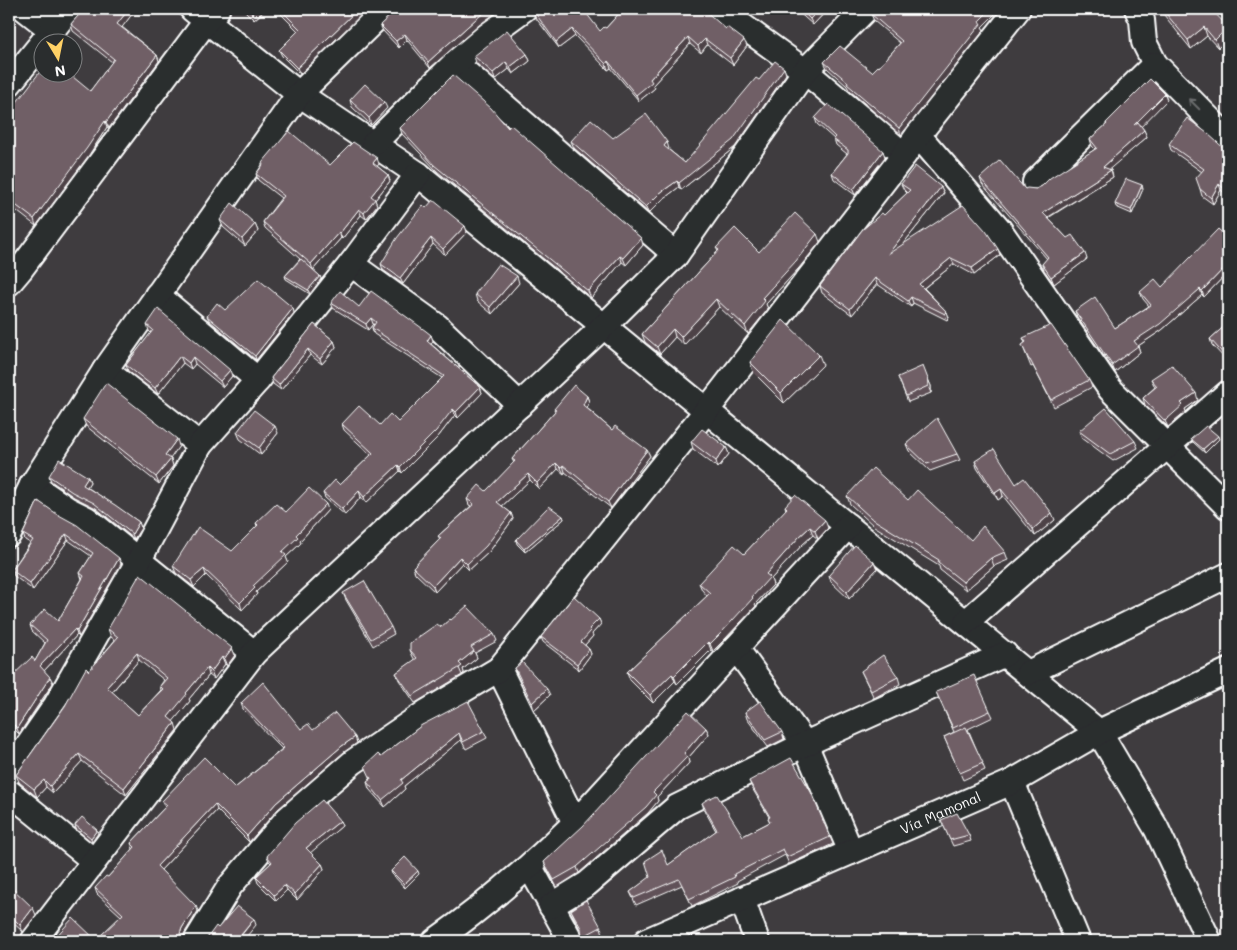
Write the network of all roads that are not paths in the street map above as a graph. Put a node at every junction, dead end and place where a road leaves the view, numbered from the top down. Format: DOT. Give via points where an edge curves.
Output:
graph roads {
  1 [pos="25,9"];
  2 [pos="69,9"];
  3 [pos="386,9"];
  4 [pos="524,9"];
  5 [pos="866,9"];
  6 [pos="1018,9"];
  7 [pos="726,11"];
  8 [pos="1146,12"];
  9 [pos="206,13"];
  10 [pos="41,32"];
  11 [pos="51,32"];
  12 [pos="32,56"];
  13 [pos="455,63"];
  14 [pos="1155,64"];
  15 [pos="804,71"];
  16 [pos="9,84"];
  17 [pos="299,94"];
  18 [pos="918,134"];
  19 [pos="1228,138"];
  20 [pos="374,143"];
  21 [pos="904,155"];
  22 [pos="418,174"];
  23 [pos="1035,182"];
  24 [pos="676,255"];
  25 [pos="350,264"];
  26 [pos="13,270"];
  27 [pos="157,295"];
  28 [pos="604,326"];
  29 [pos="105,370"];
  30 [pos="258,380"];
  31 [pos="1228,393"];
  32 [pos="520,405"];
  33 [pos="707,410"];
  34 [pos="200,445"];
  35 [pos="1168,446"];
  36 [pos="32,485"];
  37 [pos="1228,506"];
  38 [pos="848,526"];
  39 [pos="9,534"];
  40 [pos="139,560"];
  41 [pos="1228,575"];
  42 [pos="966,622"];
  43 [pos="736,648"];
  44 [pos="254,654"];
  45 [pos="1005,654"];
  46 [pos="499,669"];
  47 [pos="1228,671"];
  48 [pos="1028,673"];
  49 [pos="1099,732"];
  50 [pos="805,744"];
  51 [pos="9,773"];
  52 [pos="1012,782"];
  53 [pos="9,792"];
  54 [pos="575,823"];
  55 [pos="851,852"];
  56 [pos="94,861"];
  57 [pos="530,867"];
  58 [pos="742,899"];
  59 [pos="551,906"];
  60 [pos="33,941"];
  61 [pos="196,941"];
  62 [pos="435,941"];
  63 [pos="571,941"];
  64 [pos="646,941"];
  65 [pos="757,941"];
  66 [pos="1078,941"];
  67 [pos="1208,941"];
  1 -- 10 [label="street"];
  2 -- 11 [label="street"];
  3 -- 17 [label="street"];
  4 -- 13 [label="street"];
  5 -- 15 [label="street"];
  6 -- 18 [label="street"];
  7 -- 15 [label="street"];
  8 -- 14 [label="street" via="1144,42"];
  9 -- 17 [label="street"];
  9 -- 26 [label="street"];
  12 -- 16 [label="street"];
  13 -- 20 [label="street"];
  13 -- 24 [label="street"];
  19 -- 14 [label="street, one-way"];
  14 -- 23 [label="street"];
  15 -- 21 [label="street"];
  15 -- 24 [label="street"];
  17 -- 20 [label="street"];
  17 -- 27 [label="street"];
  18 -- 21 [label="street"];
  18 -- 35 [label="street" via="999,228 1110,389"];
  20 -- 22 [label="street"];
  21 -- 33 [label="street"];
  22 -- 25 [label="street"];
  22 -- 28 [label="street"];
  24 -- 28 [label="street"];
  25 -- 30 [label="street"];
  25 -- 32 [label="street" via="437,326"];
  27 -- 29 [label="street"];
  27 -- 30 [label="street"];
  28 -- 32 [label="street"];
  28 -- 33 [label="street"];
  29 -- 34 [label="street"];
  29 -- 36 [label="street"];
  30 -- 34 [label="street"];
  31 -- 35 [label="street"];
  32 -- 44 [label="street"];
  33 -- 38 [label="street"];
  33 -- 46 [label="street"];
  34 -- 40 [label="street"];
  35 -- 37 [label="street"];
  35 -- 42 [label="street"];
  36 -- 39 [label="street"];
  36 -- 40 [label="street" via="67,509 87,518"];
  38 -- 42 [label="street"];
  38 -- 43 [label="street"];
  40 -- 44 [label="street"];
  40 -- 51 [label="street" via="56,705"];
  41 -- 48 [label="street"];
  42 -- 45 [label="street"];
  43 -- 50 [label="street"];
  43 -- 54 [label="street"];
  44 -- 56 [label="street"];
  45 -- 48 [label="street"];
  45 -- 50 [label="street"];
  46 -- 54 [label="street"];
  46 -- 61 [label="street" via="352,762 287,819 230,886"];
  47 -- 49 [label="street, Vía Mamonal"];
  48 -- 49 [label="street"];
  49 -- 52 [label="street, Vía Mamonal"];
  49 -- 67 [label="street" via="1156,828"];
  50 -- 55 [label="street"];
  50 -- 59 [label="street" via="677,806 588,884"];
  52 -- 55 [label="street, Vía Mamonal"];
  52 -- 66 [label="street"];
  53 -- 56 [label="street"];
  54 -- 57 [label="street"];
  55 -- 58 [label="street, Vía Mamonal"];
  56 -- 60 [label="street"];
  57 -- 59 [label="street"];
  57 -- 62 [label="street"];
  58 -- 64 [label="street, Vía Mamonal"];
  58 -- 65 [label="street"];
  59 -- 63 [label="street"];
}
